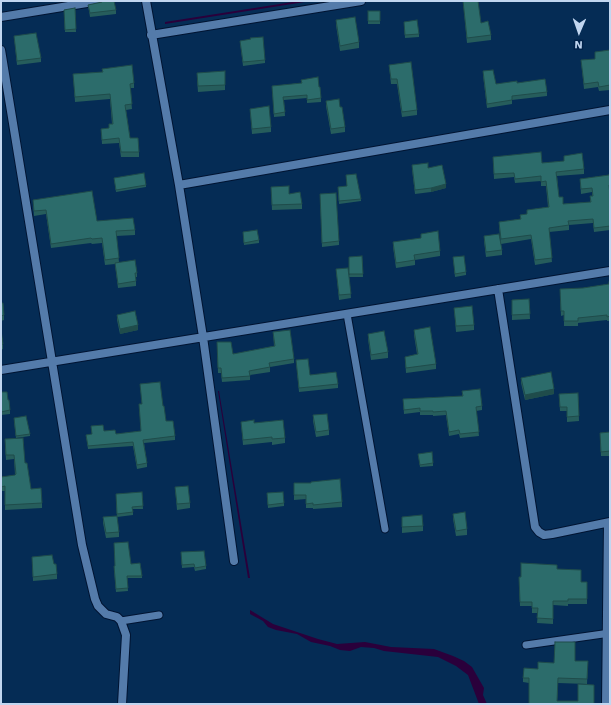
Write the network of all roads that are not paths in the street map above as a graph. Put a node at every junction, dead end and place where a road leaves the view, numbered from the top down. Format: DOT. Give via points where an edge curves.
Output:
graph roads {
  1 [pos="99,1"];
  2 [pos="146,1"];
  3 [pos="361,1"];
  4 [pos="1,17"];
  5 [pos="151,35"];
  6 [pos="1,50"];
  7 [pos="610,110"];
  8 [pos="179,185"];
  9 [pos="610,271"];
  10 [pos="498,290"];
  11 [pos="347,314"];
  12 [pos="203,337"];
  13 [pos="53,362"];
  14 [pos="1,370"];
  15 [pos="609,523"];
  16 [pos="385,529"];
  17 [pos="234,561"];
  18 [pos="159,615"];
  19 [pos="121,621"];
  20 [pos="609,634"];
  21 [pos="526,645"];
  22 [pos="122,704"];
  23 [pos="606,704"];
  1 -- 4 [label="street"];
  2 -- 5 [label="street"];
  3 -- 5 [label="street"];
  5 -- 8 [label="street"];
  6 -- 13 [label="street"];
  7 -- 8 [label="street"];
  8 -- 12 [label="street"];
  9 -- 10 [label="street"];
  10 -- 11 [label="street"];
  10 -- 15 [label="street" via="535,527 544,535"];
  11 -- 12 [label="street"];
  11 -- 16 [label="lane"];
  12 -- 13 [label="street"];
  12 -- 17 [label="street"];
  13 -- 14 [label="street"];
  13 -- 19 [label="street" via="88,574 98,606 106,614"];
  15 -- 20 [label="street"];
  18 -- 19 [label="lane"];
  19 -- 22 [label="street" via="127,642"];
  20 -- 21 [label="lane"];
  20 -- 23 [label="street"];
}
